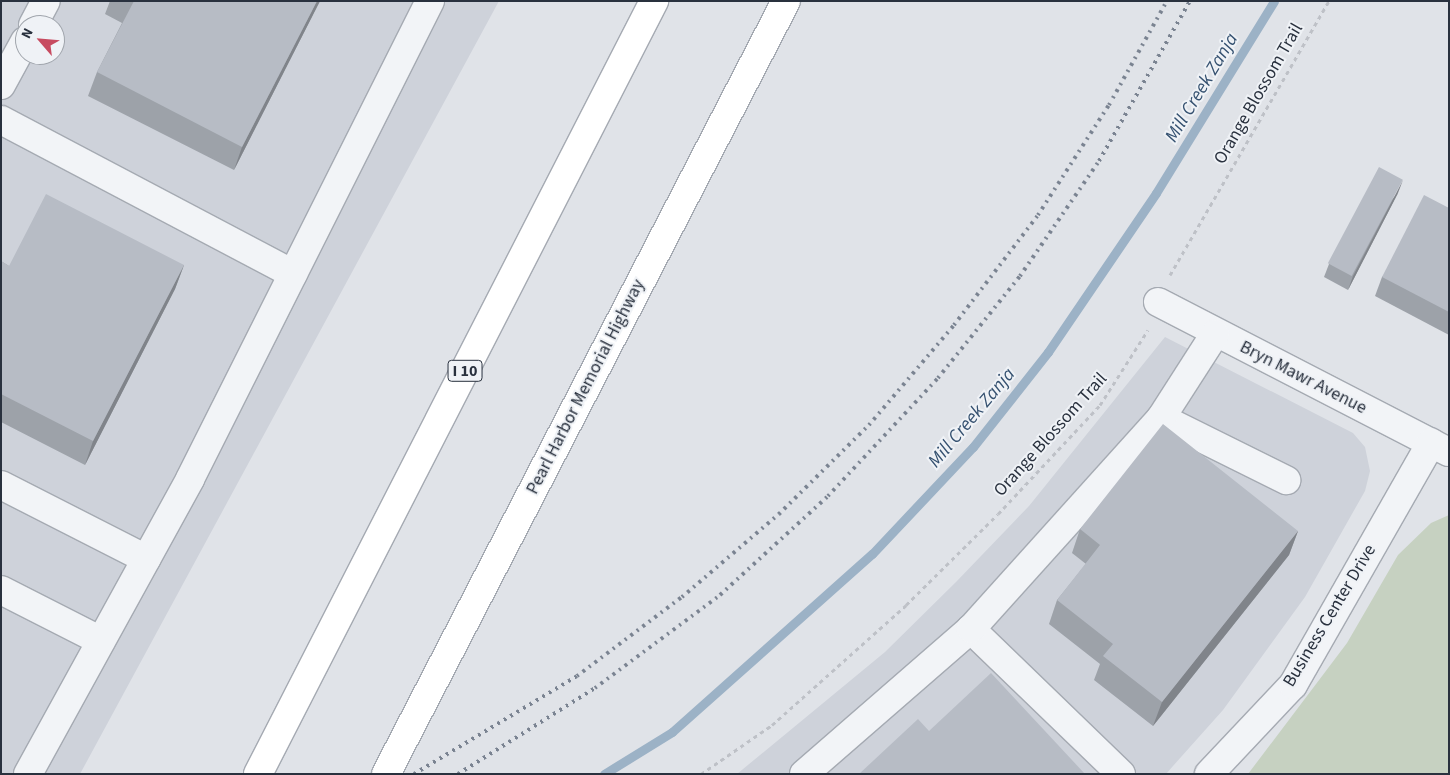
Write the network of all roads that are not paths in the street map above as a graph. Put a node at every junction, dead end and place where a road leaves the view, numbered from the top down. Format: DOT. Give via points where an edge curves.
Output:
graph roads {
  1 [pos="46,1"];
  2 [pos="430,1"];
  3 [pos="654,1"];
  4 [pos="786,1"];
  5 [pos="38,15"];
  6 [pos="15,59"];
  7 [pos="1,85"];
  8 [pos="1,120"];
  9 [pos="293,274"];
  10 [pos="1158,302"];
  11 [pos="1215,334"];
  12 [pos="1161,418"];
  13 [pos="1440,447"];
  14 [pos="1286,480"];
  15 [pos="1,485"];
  16 [pos="146,559"];
  17 [pos="1,590"];
  18 [pos="971,629"];
  19 [pos="101,641"];
  20 [pos="28,774"];
  21 [pos="258,774"];
  22 [pos="386,774"];
  23 [pos="804,774"];
  24 [pos="1121,774"];
  25 [pos="1209,774"];
  1 -- 5 [label="street"];
  2 -- 9 [label="street"];
  3 -- 21 [label="highway, I 10"];
  4 -- 22 [label="highway, Pearl Harbor Memorial Highway"];
  6 -- 7 [label="street"];
  8 -- 9 [label="street"];
  9 -- 16 [label="street"];
  10 -- 11 [label="street, Bryn Mawr Avenue"];
  11 -- 12 [label="street"];
  11 -- 13 [label="street, Bryn Mawr Avenue"];
  12 -- 14 [label="street"];
  12 -- 18 [label="street"];
  13 -- 25 [label="street, Business Center Drive" via="1293,684"];
  15 -- 16 [label="street"];
  16 -- 19 [label="street"];
  17 -- 19 [label="street"];
  18 -- 23 [label="street"];
  18 -- 24 [label="street"];
  19 -- 20 [label="street"];
}
